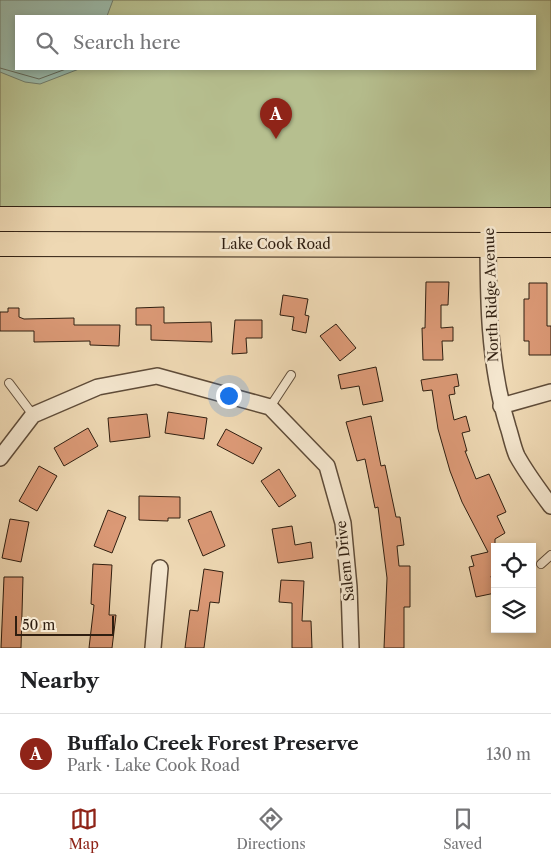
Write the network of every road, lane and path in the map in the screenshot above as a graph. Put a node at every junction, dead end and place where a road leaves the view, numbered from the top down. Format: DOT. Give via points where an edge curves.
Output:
graph roads {
  1 [pos="0,220"];
  2 [pos="488,220"];
  3 [pos="551,220"];
  4 [pos="0,244"];
  5 [pos="488,245"];
  6 [pos="551,245"];
  7 [pos="291,375"];
  8 [pos="10,382"];
  9 [pos="551,392"];
  10 [pos="501,406"];
  11 [pos="270,407"];
  12 [pos="33,415"];
  13 [pos="0,458"];
  14 [pos="551,506"];
  15 [pos="551,555"];
  16 [pos="541,564"];
  17 [pos="160,568"];
  18 [pos="152,648"];
  19 [pos="351,648"];
  1 -- 2 [label="main road, Lake Cook Road"];
  2 -- 3 [label="main road, Lake Cook Road"];
  2 -- 5 [label="street, North Ridge Avenue"];
  4 -- 5 [label="main road, Lake Cook Road"];
  5 -- 6 [label="main road, Lake Cook Road"];
  5 -- 10 [label="street, North Ridge Avenue" via="490,342"];
  7 -- 11 [label="lane"];
  8 -- 12 [label="lane"];
  9 -- 10 [label="street"];
  10 -- 14 [label="street, North Ridge Avenue" via="517,454"];
  11 -- 12 [label="street" via="156,376 98,386"];
  11 -- 19 [label="street, Salem Drive" via="327,466 343,523"];
  12 -- 13 [label="street"];
  15 -- 16 [label="lane"];
  17 -- 18 [label="street"];
}
